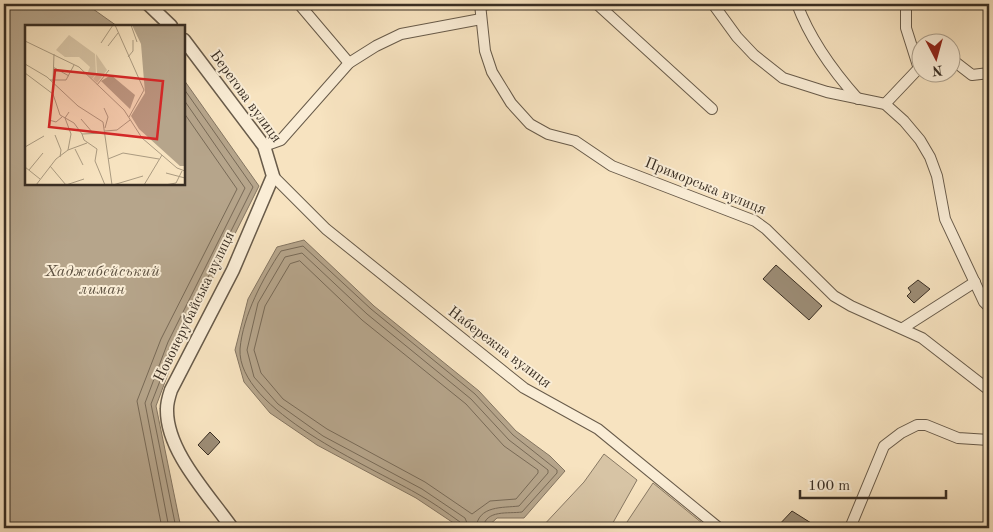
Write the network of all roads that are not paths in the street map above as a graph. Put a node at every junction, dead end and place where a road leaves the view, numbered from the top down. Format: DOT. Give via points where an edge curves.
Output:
graph roads {
  1 [pos="148,4"];
  2 [pos="299,4"];
  3 [pos="483,4"];
  4 [pos="597,4"];
  5 [pos="713,4"];
  6 [pos="797,4"];
  7 [pos="906,4"];
  8 [pos="481,19"];
  9 [pos="170,25"];
  10 [pos="910,39"];
  11 [pos="185,41"];
  12 [pos="349,63"];
  13 [pos="960,66"];
  14 [pos="989,73"];
  15 [pos="910,78"];
  16 [pos="858,99"];
  17 [pos="885,104"];
  18 [pos="712,109"];
  19 [pos="264,146"];
  20 [pos="273,176"];
  21 [pos="975,282"];
  22 [pos="989,307"];
  23 [pos="903,328"];
  24 [pos="989,390"];
  25 [pos="989,440"];
  26 [pos="232,528"];
  27 [pos="719,528"];
  28 [pos="850,528"];
  1 -- 9 [label="street"];
  2 -- 12 [label="street"];
  3 -- 8 [label="street, Приморська вулиця"];
  4 -- 18 [label="street"];
  5 -- 16 [label="street" via="754,55 783,78"];
  6 -- 16 [label="street" via="836,74"];
  7 -- 10 [label="street" via="906,28"];
  8 -- 12 [label="street" via="401,34"];
  8 -- 23 [label="street, Приморська вулиця" via="492,72 511,103 530,124 548,134 575,141 612,166 755,221 834,296"];
  11 -- 19 [label="street, Берегова вулиця"];
  12 -- 19 [label="street" via="281,140"];
  13 -- 14 [label="street" via="972,75"];
  15 -- 17 [label="street"];
  16 -- 17 [label="street"];
  17 -- 21 [label="street" via="920,140 930,157 945,219"];
  19 -- 20 [label="street, Берегова вулиця"];
  20 -- 26 [label="street, Новонерубайська вулиця" via="233,270 171,390 167,408 173,441 181,456"];
  20 -- 27 [label="street, Набережна вулиця" via="326,229 516,382 598,429"];
  21 -- 22 [label="street"];
  21 -- 23 [label="street"];
  23 -- 24 [label="street, Приморська вулиця" via="922,338"];
  25 -- 28 [label="street" via="958,438 926,425 917,425 901,433 884,446"];
}
